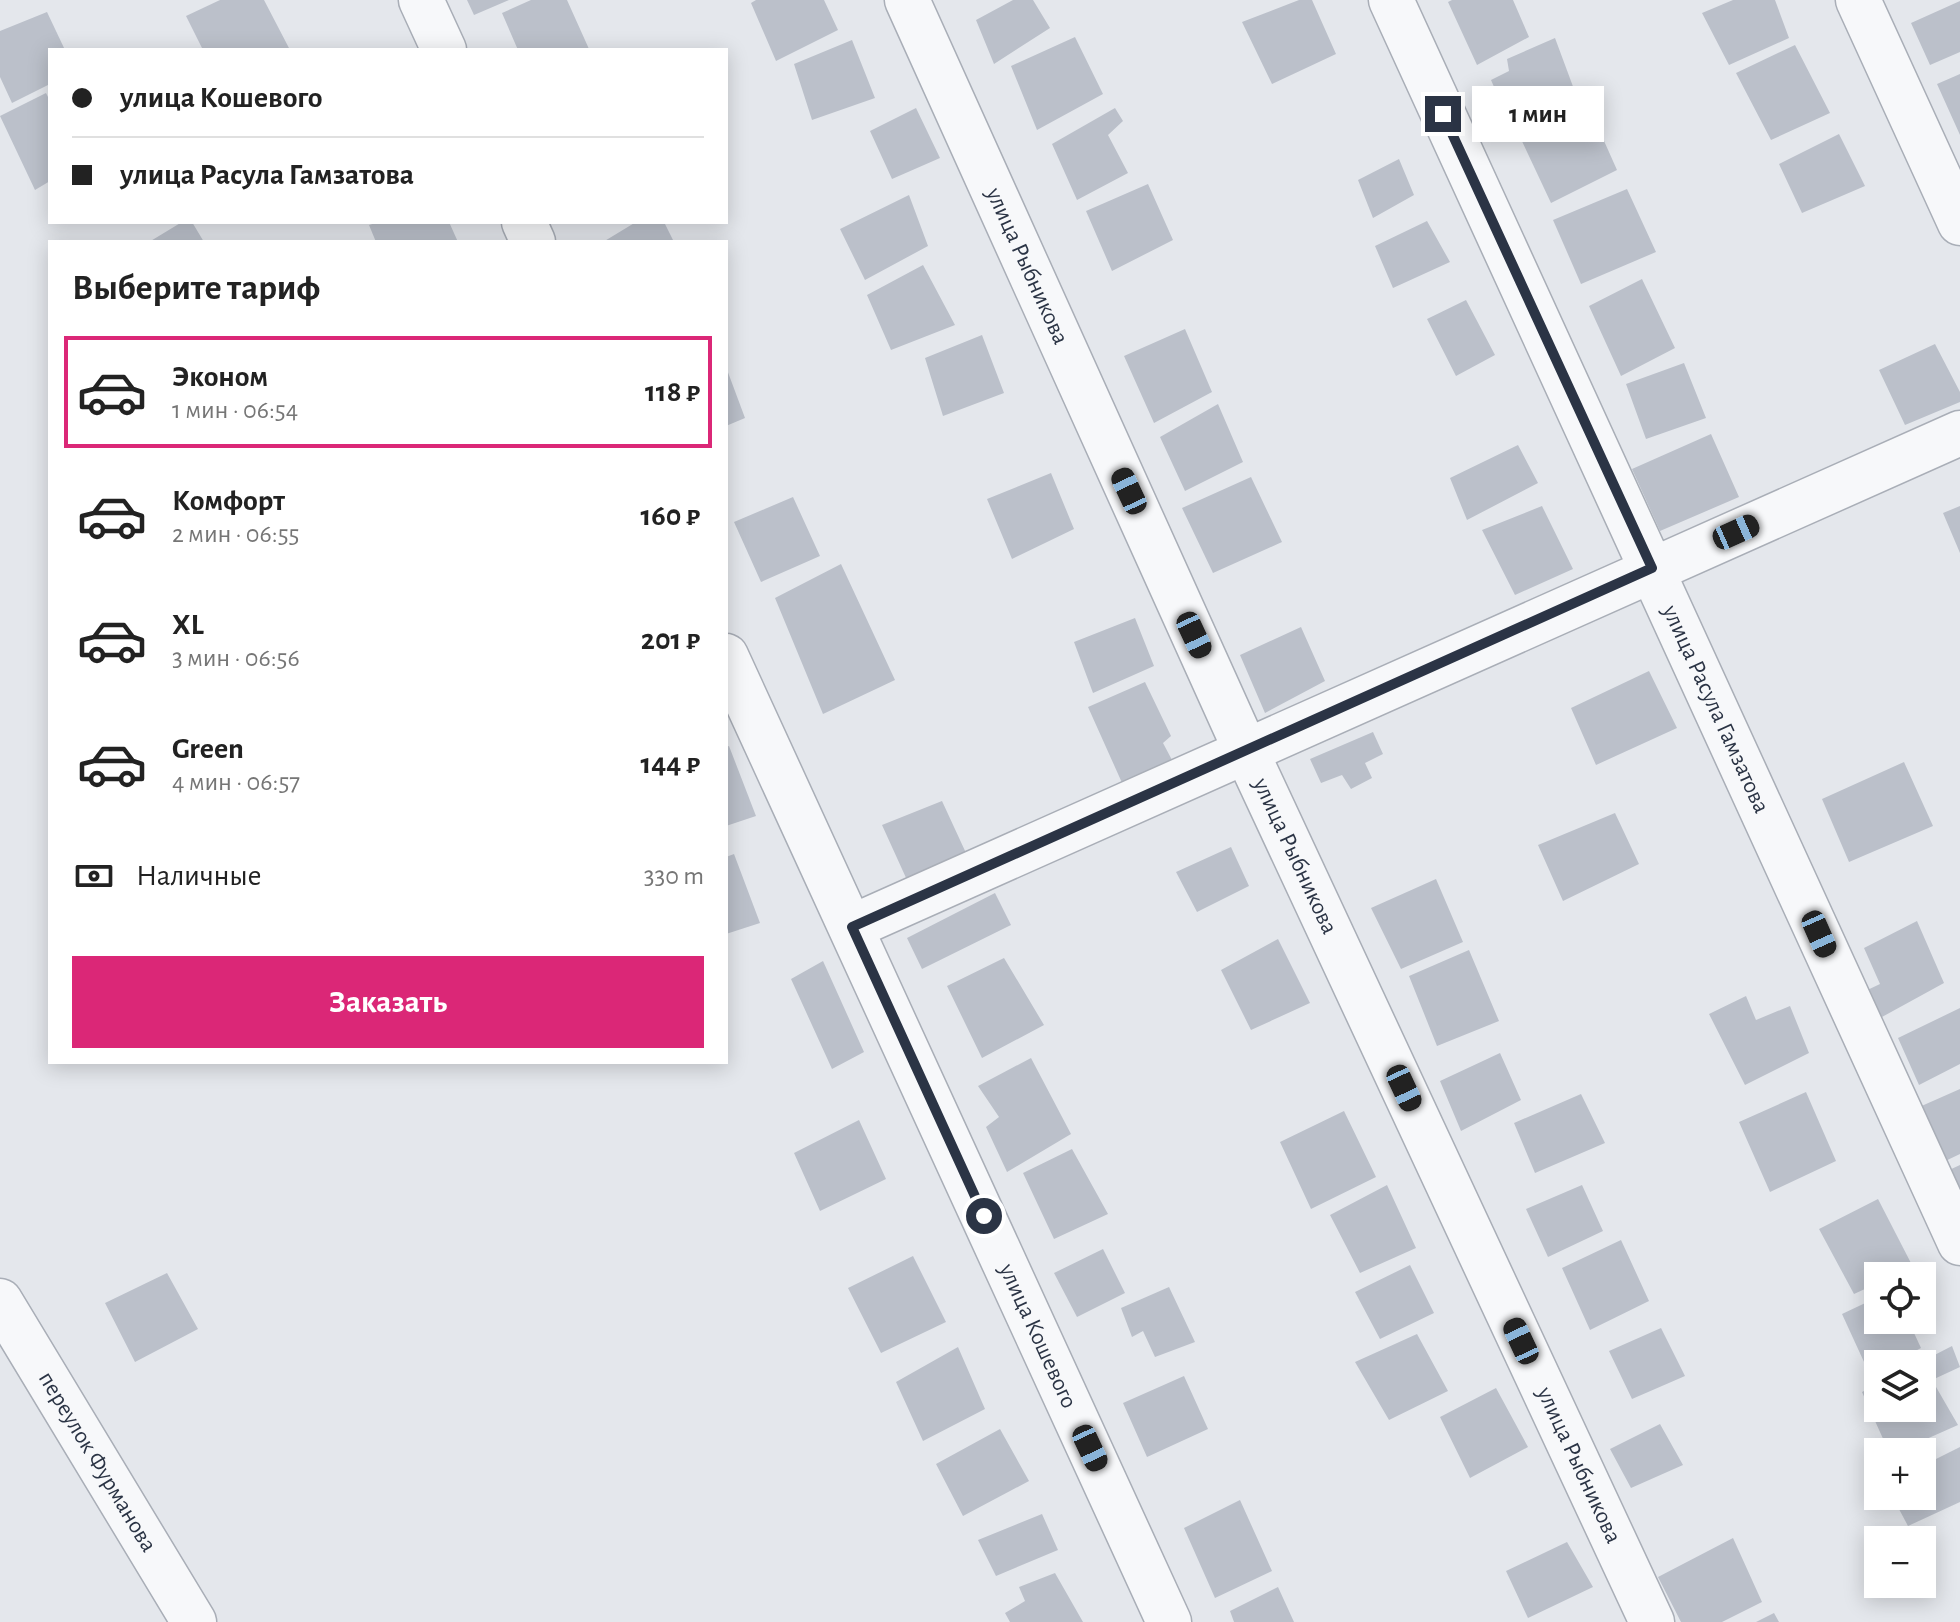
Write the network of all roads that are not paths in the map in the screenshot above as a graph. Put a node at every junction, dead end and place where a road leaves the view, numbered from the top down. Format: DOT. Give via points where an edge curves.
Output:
graph roads {
  1 [pos="421,0"];
  2 [pos="907,0"];
  3 [pos="1391,0"];
  4 [pos="1858,0"];
  5 [pos="443,48"];
  6 [pos="1960,223"];
  7 [pos="1960,433"];
  8 [pos="1652,568"];
  9 [pos="728,660"];
  10 [pos="1246,751"];
  11 [pos="852,927"];
  12 [pos="1960,1243"];
  13 [pos="0,1301"];
  14 [pos="194,1622"];
  15 [pos="1169,1622"];
  16 [pos="1652,1622"];
  1 -- 5 [label="street"];
  2 -- 10 [label="street, улица Рыбникова"];
  3 -- 8 [label="street, улица Расула Гамзатова"];
  4 -- 6 [label="street"];
  7 -- 8 [label="street"];
  8 -- 10 [label="street"];
  8 -- 12 [label="street, улица Расула Гамзатова"];
  9 -- 11 [label="street, улица Кошевого"];
  10 -- 11 [label="street"];
  10 -- 16 [label="street, улица Рыбникова"];
  11 -- 15 [label="street, улица Кошевого"];
  13 -- 14 [label="street, переулок Фурманова"];
}
